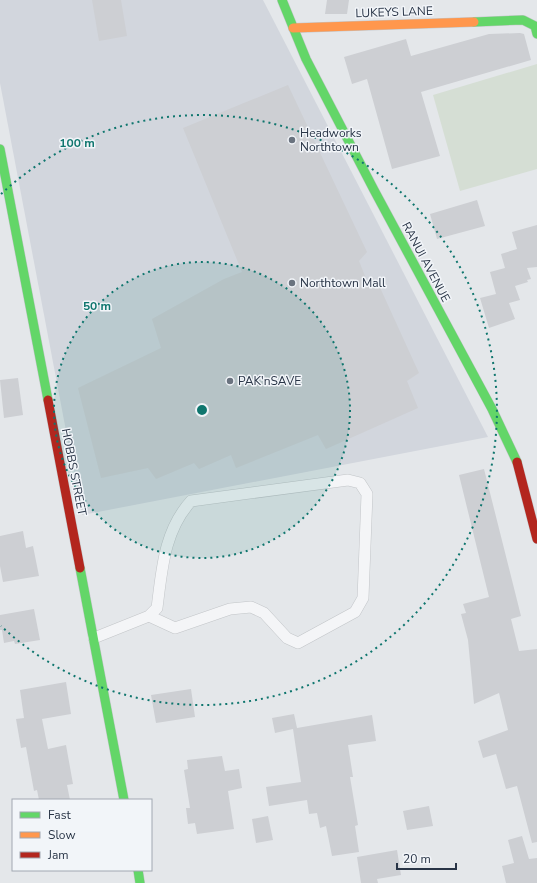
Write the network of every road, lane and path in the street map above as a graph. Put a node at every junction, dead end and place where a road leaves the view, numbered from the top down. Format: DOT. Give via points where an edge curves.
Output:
graph roads {
  1 [pos="282,0"];
  2 [pos="293,28"];
  3 [pos="537,34"];
  4 [pos="0,149"];
  5 [pos="537,539"];
  6 [pos="149,616"];
  7 [pos="94,638"];
  8 [pos="124,799"];
  9 [pos="138,871"];
  10 [pos="140,883"];
  1 -- 2 [label="street, RANUI AVENUE"];
  2 -- 3 [label="street, LUKEYS LANE" via="523,20 535,26"];
  2 -- 5 [label="street, RANUI AVENUE" via="306,59 370,183 492,409 513,454"];
  4 -- 7 [label="street, HOBBS STREET"];
  6 -- 6 [label="lane" via="157,608 170,533 180,514 191,501 348,480 360,483 367,494 362,598 355,612 346,618 298,643 287,638 264,613 251,607 230,609 175,628"];
  6 -- 7 [label="lane"];
  7 -- 8 [label="street, HOBBS STREET"];
  9 -- 10 [label="street"];
}
